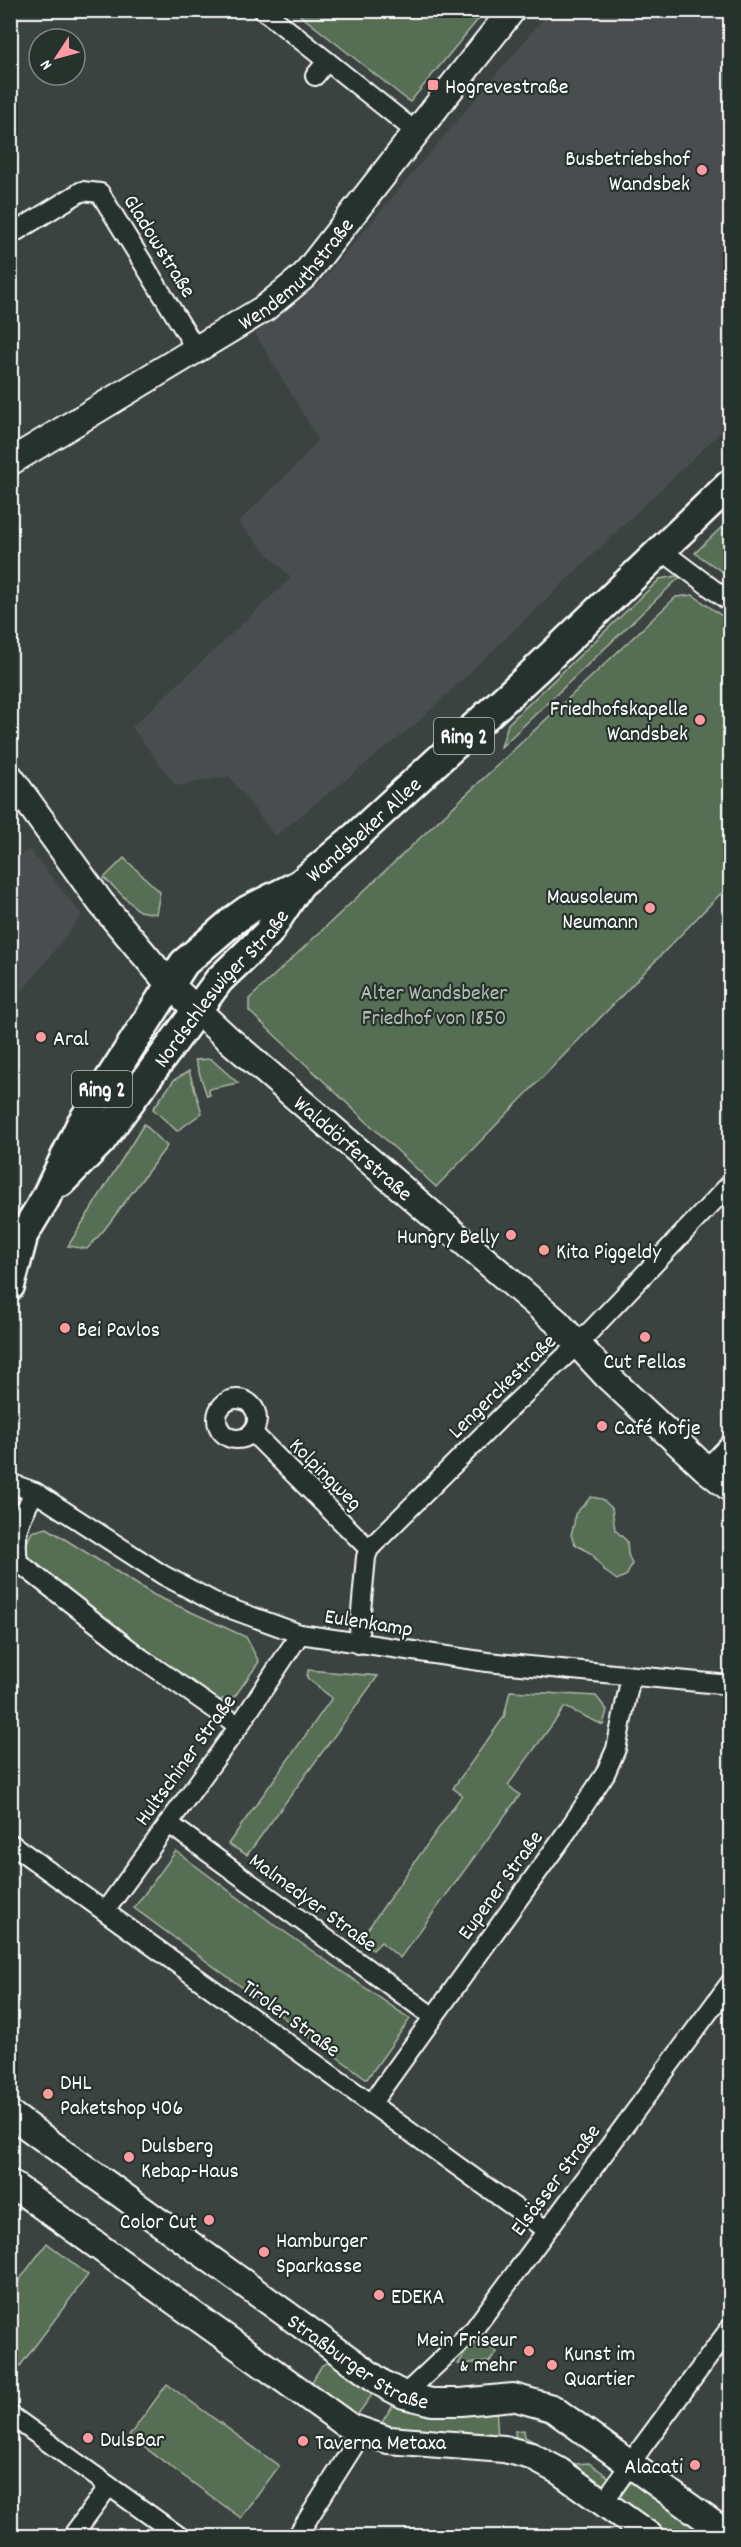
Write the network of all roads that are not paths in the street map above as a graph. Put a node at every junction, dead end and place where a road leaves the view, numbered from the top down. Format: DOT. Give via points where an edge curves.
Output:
graph roads {
  1 [pos="263,10"];
  2 [pos="512,10"];
  3 [pos="327,61"];
  4 [pos="315,76"];
  5 [pos="416,132"];
  6 [pos="10,235"];
  7 [pos="196,349"];
  8 [pos="10,462"];
  9 [pos="730,484"];
  10 [pos="661,550"];
  11 [pos="730,602"];
  12 [pos="10,777"];
  13 [pos="300,884"];
  14 [pos="169,984"];
  15 [pos="196,1010"];
  16 [pos="730,1184"];
  17 [pos="45,1199"];
  18 [pos="17,1248"];
  19 [pos="10,1287"];
  20 [pos="577,1345"];
  21 [pos="252,1432"];
  22 [pos="730,1444"];
  23 [pos="10,1469"];
  24 [pos="706,1469"];
  25 [pos="10,1483"];
  26 [pos="730,1488"];
  27 [pos="35,1492"];
  28 [pos="369,1549"];
  29 [pos="300,1634"];
  30 [pos="358,1644"];
  31 [pos="631,1676"];
  32 [pos="730,1685"];
  33 [pos="239,1726"];
  34 [pos="168,1823"];
  35 [pos="10,1843"];
  36 [pos="105,1911"];
  37 [pos="730,1983"];
  38 [pos="432,2016"];
  39 [pos="371,2104"];
  40 [pos="10,2114"];
  41 [pos="10,2183"];
  42 [pos="546,2230"];
  43 [pos="730,2328"];
  44 [pos="404,2395"];
  45 [pos="10,2415"];
  46 [pos="362,2433"];
  47 [pos="630,2463"];
  48 [pos="109,2486"];
  49 [pos="603,2503"];
  50 [pos="72,2536"];
  51 [pos="179,2536"];
  52 [pos="297,2536"];
  53 [pos="650,2536"];
  54 [pos="730,2536"];
  1 -- 3 [label="street"];
  2 -- 5 [label="street, Wendemuthstraße"];
  3 -- 4 [label="street"];
  3 -- 5 [label="street"];
  5 -- 7 [label="street, Wendemuthstraße" via="304,276 265,308"];
  6 -- 7 [label="street, Gladowstraße" via="82,190 100,193"];
  7 -- 8 [label="street, Wendemuthstraße"];
  9 -- 10 [label="main road, Wandsbeker Allee / Ring 2"];
  10 -- 11 [label="street"];
  10 -- 13 [label="main road, Wandsbeker Allee / Ring 2" via="537,669"];
  12 -- 14 [label="street, Walddörferstraße" via="101,903"];
  13 -- 14 [label="main road, Wandsbeker Allee / Ring 2" via="234,920 198,950"];
  13 -- 15 [label="main road, Nordschleswiger Straße / Ring 2" via="268,933 219,980"];
  14 -- 15 [label="street, Walddörferstraße"];
  14 -- 17 [label="main road, Nordschleswiger Straße / Ring 2" via="81,1124"];
  15 -- 17 [label="main road, Nordschleswiger Straße / Ring 2" via="101,1141"];
  15 -- 20 [label="street, Walddörferstraße" via="556,1322"];
  16 -- 20 [label="street, Lengerckestraße"];
  17 -- 18 [label="main road, Nordschleswiger Straße / Ring 2"];
  18 -- 19 [label="main road, Nordschleswiger Straße / Ring 2"];
  20 -- 24 [label="street, Walddörferstraße"];
  20 -- 28 [label="street, Lengerckestraße"];
  21 -- 28 [label="street, Kolpingweg"];
  22 -- 24 [label="street"];
  23 -- 27 [label="street, Eulenkamp"];
  24 -- 26 [label="street, Walddörferstraße"];
  25 -- 27 [label="street, Eulenkamp"];
  27 -- 29 [label="street, Eulenkamp" via="163,1575 220,1605"];
  27 -- 33 [label="street" via="16,1535 18,1562 141,1658"];
  28 -- 30 [label="street"];
  29 -- 30 [label="street, Eulenkamp"];
  29 -- 33 [label="street, Hultschiner Straße"];
  30 -- 31 [label="street, Eulenkamp"];
  31 -- 32 [label="street, Eulenkamp"];
  31 -- 38 [label="street, Eupener Straße" via="616,1749 605,1773"];
  33 -- 34 [label="street, Hultschiner Straße"];
  34 -- 36 [label="street, Hultschiner Straße"];
  34 -- 38 [label="street, Malmedyer Straße"];
  35 -- 36 [label="street, Tiroler Straße"];
  36 -- 39 [label="street, Tiroler Straße"];
  37 -- 42 [label="street, Elsässer Straße"];
  38 -- 39 [label="street, Eupener Straße"];
  39 -- 42 [label="street, Tiroler Straße"];
  40 -- 44 [label="street, Straßburger Straße" via="372,2377"];
  41 -- 46 [label="street" via="276,2376"];
  42 -- 44 [label="street, Elsässer Straße" via="474,2329"];
  43 -- 47 [label="street"];
  44 -- 47 [label="street, Straßburger Straße" via="447,2403 502,2397 539,2402 566,2416"];
  45 -- 48 [label="street"];
  46 -- 49 [label="street" via="388,2440 504,2449 531,2456"];
  46 -- 52 [label="street"];
  47 -- 49 [label="street"];
  47 -- 54 [label="street, Straßburger Straße"];
  48 -- 50 [label="street"];
  48 -- 51 [label="street"];
  49 -- 53 [label="street"];
}
